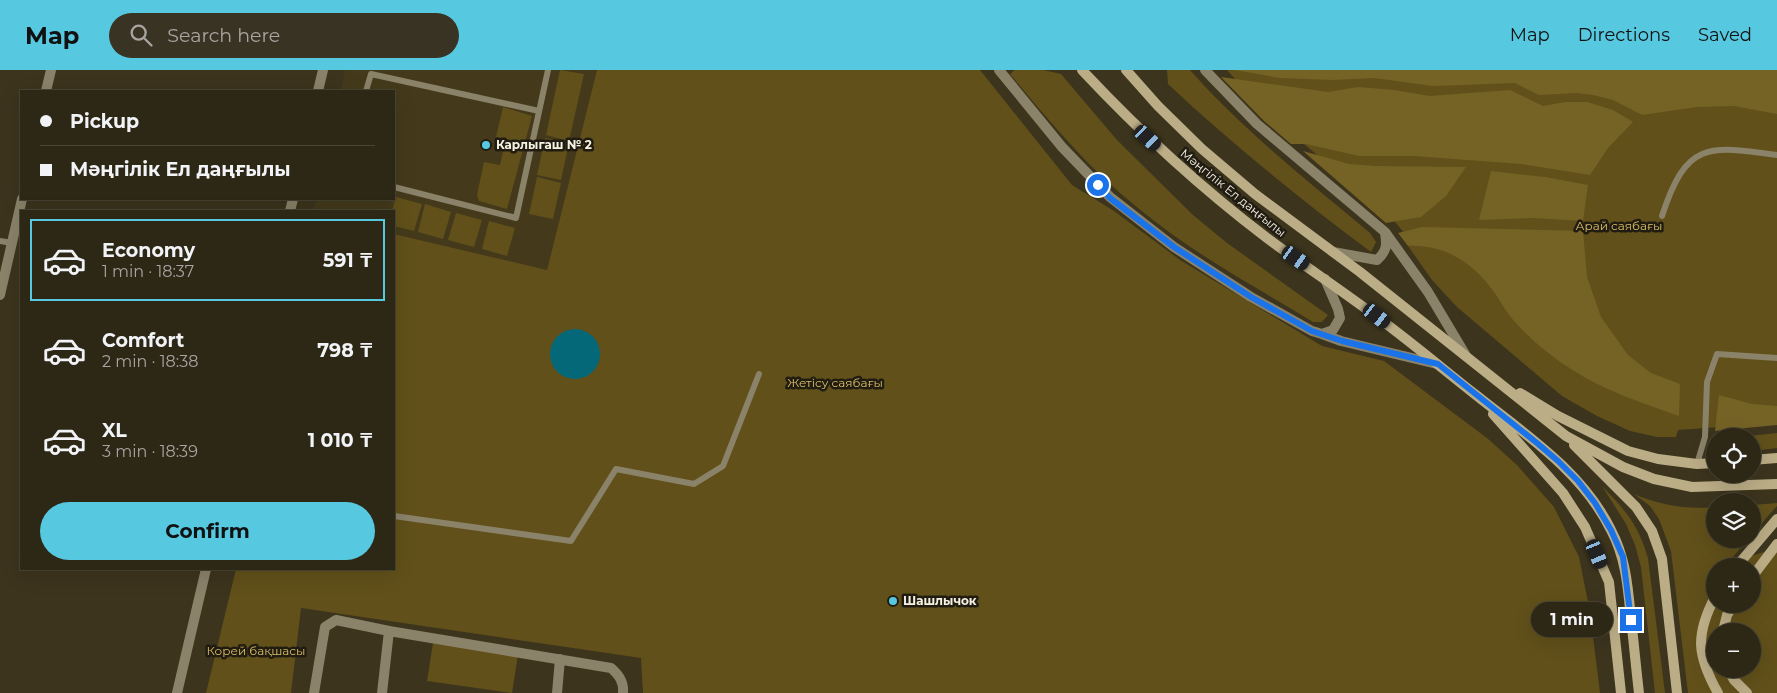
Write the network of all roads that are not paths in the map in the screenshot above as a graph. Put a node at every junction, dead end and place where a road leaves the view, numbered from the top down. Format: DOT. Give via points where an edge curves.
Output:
graph roads {
  1 [pos="51,70"];
  2 [pos="323,70"];
  3 [pos="548,70"];
  4 [pos="999,70"];
  5 [pos="1082,70"];
  6 [pos="1126,70"];
  7 [pos="1205,70"];
  8 [pos="46,90"];
  9 [pos="318,90"];
  10 [pos="366,90"];
  11 [pos="539,111"];
  12 [pos="1777,155"];
  13 [pos="395,187"];
  14 [pos="22,200"];
  15 [pos="1662,216"];
  16 [pos="1385,232"];
  17 [pos="0,241"];
  18 [pos="12,243"];
  19 [pos="1332,252"];
  20 [pos="1325,279"];
  21 [pos="0,295"];
  22 [pos="1322,334"];
  23 [pos="1465,354"];
  24 [pos="1777,358"];
  25 [pos="1438,364"];
  26 [pos="1481,368"];
  27 [pos="759,374"];
  28 [pos="1475,395"];
  29 [pos="1566,436"];
  30 [pos="1777,458"];
  31 [pos="1761,459"];
  32 [pos="1697,464"];
  33 [pos="1706,464"];
  34 [pos="1777,484"];
  35 [pos="395,516"];
  36 [pos="1777,519"];
  37 [pos="1775,547"];
  38 [pos="1744,558"];
  39 [pos="1761,565"];
  40 [pos="206,570"];
  41 [pos="1707,613"];
  42 [pos="389,631"];
  43 [pos="560,659"];
  44 [pos="1733,678"];
  45 [pos="177,693"];
  46 [pos="314,693"];
  47 [pos="382,693"];
  48 [pos="557,693"];
  49 [pos="623,693"];
  50 [pos="1621,693"];
  51 [pos="1639,693"];
  52 [pos="1677,693"];
  53 [pos="1718,693"];
  54 [pos="1747,693"];
  1 -- 8 [label="street"];
  2 -- 9 [label="street"];
  3 -- 11 [label="lane"];
  4 -- 22 [label="street" via="1062,147 1110,198 1174,247 1251,297"];
  5 -- 20 [label="main road, Мәңгілік Ел даңғылы" via="1179,166 1267,238"];
  6 -- 19 [label="main road, Мәңгілік Ел даңғылы" via="1202,148 1255,194"];
  7 -- 16 [label="street" via="1257,124"];
  10 -- 11 [label="lane" via="371,74"];
  11 -- 13 [label="lane" via="516,218"];
  12 -- 15 [label="lane" via="1741,150 1714,150 1698,155 1682,170 1670,190"];
  14 -- 18 [label="street"];
  16 -- 19 [label="street" via="1387,245 1377,260"];
  16 -- 23 [label="street" via="1428,292"];
  17 -- 18 [label="lane"];
  18 -- 21 [label="street"];
  19 -- 23 [label="main road, Мәңгілік Ел даңғылы"];
  20 -- 22 [label="street" via="1340,318 1333,330"];
  20 -- 25 [label="main road, Мәңгілік Ел даңғылы"];
  22 -- 25 [label="street"];
  23 -- 26 [label="main road, Мәңгілік Ел даңғылы"];
  24 -- 32 [label="lane" via="1717,354 1707,382 1705,437"];
  25 -- 28 [label="main road, Мәңгілік Ел даңғылы"];
  26 -- 29 [label="main road, Мәңгілік Ел даңғылы"];
  26 -- 32 [label="main road" via="1558,416 1628,451"];
  27 -- 35 [label="lane" via="723,466 694,484 616,469 571,541"];
  28 -- 50 [label="main road" via="1563,493 1585,527 1609,582"];
  28 -- 51 [label="main road, Мәңгілік Ел даңғылы" via="1558,461 1589,496 1611,530 1623,557"];
  29 -- 34 [label="main road, Мәңгілік Ел даңғылы" via="1654,479 1692,486"];
  29 -- 52 [label="main road" via="1636,507 1652,531 1662,559"];
  30 -- 31 [label="main road"];
  32 -- 33 [label="main road"];
  36 -- 38 [label="main road"];
  37 -- 39 [label="main road"];
  40 -- 45 [label="street"];
  41 -- 53 [label="main road" via="1701,643 1705,668"];
  42 -- 43 [label="street"];
  42 -- 46 [label="street" via="336,620 325,627"];
  42 -- 47 [label="street"];
  43 -- 48 [label="street"];
  43 -- 49 [label="street" via="611,668 619,676"];
  44 -- 54 [label="main road"];
}
